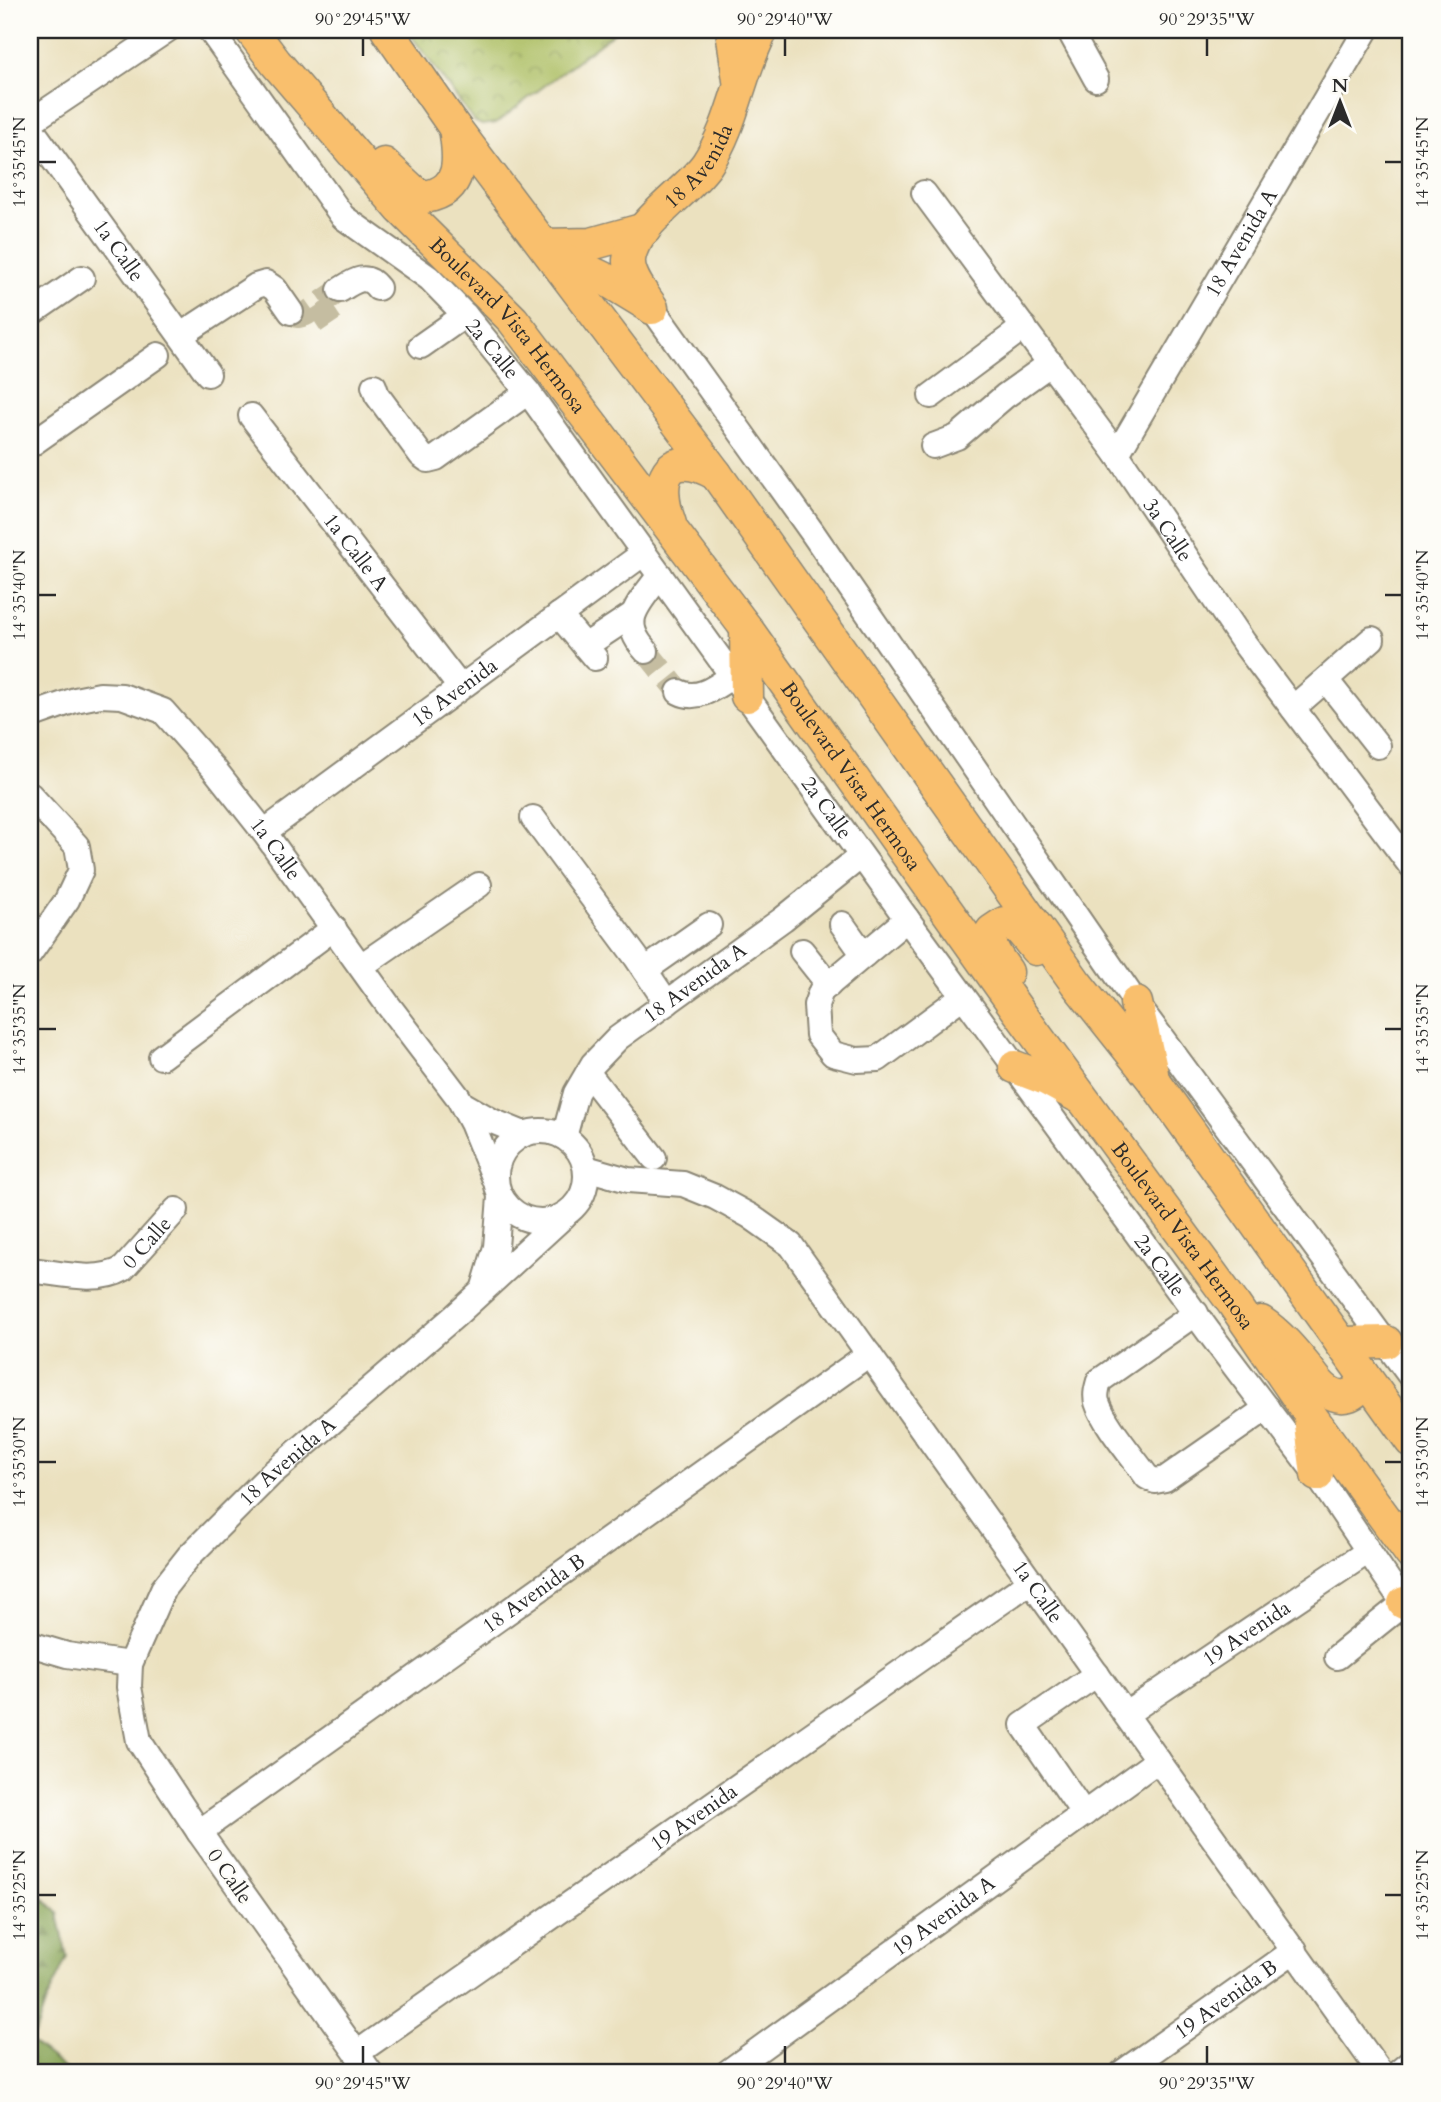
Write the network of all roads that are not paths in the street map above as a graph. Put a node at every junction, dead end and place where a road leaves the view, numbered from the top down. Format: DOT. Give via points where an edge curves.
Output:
graph roads {
  1 [pos="167,30"];
  2 [pos="210,30"];
  3 [pos="251,30"];
  4 [pos="387,30"];
  5 [pos="1069,30"];
  6 [pos="1366,30"];
  7 [pos="750,35"];
  8 [pos="276,63"];
  9 [pos="1096,79"];
  10 [pos="30,124"];
  11 [pos="455,128"];
  12 [pos="925,193"];
  13 [pos="645,229"];
  14 [pos="547,249"];
  15 [pos="82,278"];
  16 [pos="378,288"];
  17 [pos="340,290"];
  18 [pos="652,308"];
  19 [pos="291,313"];
  20 [pos="30,314"];
  21 [pos="464,315"];
  22 [pos="1024,327"];
  23 [pos="181,335"];
  24 [pos="421,346"];
  25 [pos="158,355"];
  26 [pos="1051,363"];
  27 [pos="208,374"];
  28 [pos="374,386"];
  29 [pos="528,392"];
  30 [pos="930,396"];
  31 [pos="251,416"];
  32 [pos="30,445"];
  33 [pos="933,446"];
  34 [pos="1117,454"];
  35 [pos="716,474"];
  36 [pos="672,531"];
  37 [pos="644,553"];
  38 [pos="660,575"];
  39 [pos="559,615"];
  40 [pos="632,615"];
  41 [pos="746,628"];
  42 [pos="1372,639"];
  43 [pos="646,651"];
  44 [pos="1326,680"];
  45 [pos="740,686"];
  46 [pos="460,687"];
  47 [pos="679,692"];
  48 [pos="1293,708"];
  49 [pos="30,716"];
  50 [pos="1378,746"];
  51 [pos="30,795"];
  52 [pos="533,818"];
  53 [pos="264,832"];
  54 [pos="861,856"];
  55 [pos="1411,866"];
  56 [pos="479,885"];
  57 [pos="907,919"];
  58 [pos="842,924"];
  59 [pos="709,925"];
  60 [pos="334,928"];
  61 [pos="802,951"];
  62 [pos="30,953"];
  63 [pos="864,955"];
  64 [pos="361,966"];
  65 [pos="645,970"];
  66 [pos="829,985"];
  67 [pos="963,996"];
  68 [pos="667,1003"];
  69 [pos="1136,1003"];
  70 [pos="1019,1012"];
  71 [pos="1109,1024"];
  72 [pos="161,1057"];
  73 [pos="1015,1067"];
  74 [pos="587,1073"];
  75 [pos="1154,1081"];
  76 [pos="464,1104"];
  77 [pos="1088,1105"];
  78 [pos="524,1134"];
  79 [pos="564,1137"];
  80 [pos="654,1158"];
  81 [pos="586,1168"];
  82 [pos="643,1181"];
  83 [pos="498,1189"];
  84 [pos="176,1210"];
  85 [pos="570,1212"];
  86 [pos="30,1270"];
  87 [pos="482,1291"];
  88 [pos="1233,1303"];
  89 [pos="1196,1312"];
  90 [pos="1386,1342"];
  91 [pos="1341,1343"];
  92 [pos="869,1354"];
  93 [pos="1363,1374"];
  94 [pos="1411,1377"];
  95 [pos="1266,1408"];
  96 [pos="1310,1415"];
  97 [pos="1411,1441"];
  98 [pos="1317,1475"];
  99 [pos="1367,1552"];
  100 [pos="1411,1554"];
  101 [pos="1031,1581"];
  102 [pos="1409,1608"];
  103 [pos="30,1644"];
  104 [pos="1337,1657"];
  105 [pos="130,1664"];
  106 [pos="1097,1674"];
  107 [pos="1126,1714"];
  108 [pos="1158,1760"];
  109 [pos="1084,1814"];
  110 [pos="199,1832"];
  111 [pos="1295,1950"];
  112 [pos="1411,2062"];
  113 [pos="364,2063"];
  114 [pos="728,2072"];
  115 [pos="1123,2072"];
  116 [pos="1380,2072"];
  117 [pos="1399,2072"];
  1 -- 10 [label="street"];
  2 -- 21 [label="street, 2a Calle" via="343,217 413,265"];
  3 -- 8 [label="main road, Boulevard Vista Hermosa"];
  4 -- 11 [label="main road"];
  5 -- 9 [label="street"];
  6 -- 34 [label="street, 18 Avenida A"];
  7 -- 13 [label="main road, 18 Avenida" via="720,141 706,165"];
  8 -- 11 [label="main road" via="414,192 425,197 438,194 455,178 459,160"];
  8 -- 36 [label="main road, Boulevard Vista Hermosa" via="401,209 513,320"];
  10 -- 23 [label="street, 1a Calle"];
  11 -- 14 [label="main road"];
  12 -- 22 [label="street, 3a Calle"];
  13 -- 14 [label="main road" via="591,244"];
  13 -- 18 [label="main road, 18 Avenida" via="629,261"];
  14 -- 18 [label="main road"];
  14 -- 35 [label="main road"];
  15 -- 20 [label="street"];
  16 -- 17 [label="street" via="365,278"];
  18 -- 69 [label="street"];
  19 -- 23 [label="street" via="275,289 266,284"];
  21 -- 24 [label="street"];
  21 -- 29 [label="street, 2a Calle"];
  22 -- 26 [label="street, 3a Calle"];
  22 -- 30 [label="street"];
  23 -- 27 [label="street, 1a Calle"];
  25 -- 32 [label="street"];
  26 -- 33 [label="street" via="957,437"];
  26 -- 34 [label="street, 3a Calle"];
  28 -- 29 [label="street" via="428,460"];
  29 -- 37 [label="street, 2a Calle"];
  31 -- 46 [label="street, 1a Calle A"];
  34 -- 48 [label="street, 3a Calle"];
  35 -- 36 [label="main road" via="684,463 666,475 662,498"];
  35 -- 71 [label="main road"];
  36 -- 41 [label="main road, Boulevard Vista Hermosa"];
  37 -- 38 [label="street, 2a Calle"];
  37 -- 39 [label="street, 18 Avenida"];
  38 -- 40 [label="street"];
  38 -- 45 [label="street, 2a Calle"];
  39 -- 40 [label="street" via="590,652"];
  39 -- 46 [label="street, 18 Avenida"];
  40 -- 43 [label="street" via="632,630"];
  41 -- 45 [label="main road"];
  41 -- 70 [label="main road, Boulevard Vista Hermosa"];
  42 -- 44 [label="street"];
  44 -- 48 [label="street"];
  44 -- 50 [label="street"];
  45 -- 47 [label="street" via="686,696"];
  45 -- 54 [label="street, 2a Calle"];
  46 -- 53 [label="street, 18 Avenida"];
  48 -- 55 [label="street, 3a Calle"];
  49 -- 53 [label="street, 1a Calle" via="100,695 122,696 163,711"];
  51 -- 62 [label="street" via="77,846 81,870 68,900"];
  52 -- 65 [label="street"];
  53 -- 60 [label="street, 1a Calle"];
  54 -- 57 [label="street, 2a Calle"];
  54 -- 68 [label="street, 18 Avenida A"];
  56 -- 64 [label="street"];
  57 -- 63 [label="street"];
  57 -- 67 [label="street, 2a Calle"];
  58 -- 63 [label="street"];
  59 -- 65 [label="street"];
  60 -- 64 [label="street, 1a Calle"];
  60 -- 72 [label="street"];
  61 -- 66 [label="street"];
  63 -- 66 [label="street"];
  64 -- 76 [label="street, 1a Calle"];
  65 -- 68 [label="street"];
  66 -- 67 [label="street" via="816,1005 818,1035 833,1054 857,1060 878,1059"];
  67 -- 73 [label="street, 2a Calle"];
  68 -- 74 [label="street, 18 Avenida A" via="618,1038"];
  69 -- 75 [label="main road"];
  69 -- 90 [label="street"];
  70 -- 71 [label="main road" via="1016,984 990,944 992,931 1004,923 1023,931 1081,1009"];
  70 -- 77 [label="main road, Boulevard Vista Hermosa"];
  71 -- 75 [label="main road"];
  73 -- 77 [label="main road" via="1074,1093"];
  73 -- 89 [label="street, 2a Calle"];
  74 -- 79 [label="street, 18 Avenida A" via="576,1093"];
  74 -- 80 [label="street"];
  75 -- 91 [label="main road"];
  76 -- 78 [label="street, 1a Calle"];
  76 -- 83 [label="street, 1a Calle"];
  77 -- 88 [label="main road, Boulevard Vista Hermosa"];
  78 -- 79 [label="street" via="551,1132"];
  78 -- 83 [label="street" via="502,1153 496,1167"];
  79 -- 81 [label="street" via="574,1145"];
  81 -- 82 [label="street, 1a Calle" via="614,1178"];
  81 -- 85 [label="street" via="583,1195"];
  82 -- 85 [label="street, 1a Calle"];
  82 -- 92 [label="street, 1a Calle" via="683,1184 715,1197 791,1245"];
  83 -- 85 [label="street" via="509,1209 535,1222"];
  83 -- 87 [label="street" via="495,1247"];
  84 -- 86 [label="street, 0 Calle" via="113,1275"];
  85 -- 87 [label="street, 18 Avenida A"];
  87 -- 105 [label="street, 18 Avenida A" via="270,1475 189,1556 163,1589"];
  88 -- 93 [label="main road" via="1268,1327 1330,1393 1352,1394"];
  88 -- 96 [label="main road, Boulevard Vista Hermosa"];
  89 -- 95 [label="street, 2a Calle"];
  89 -- 95 [label="street" via="1099,1381 1096,1390 1103,1414 1147,1477 1165,1479"];
  90 -- 91 [label="main road"];
  90 -- 94 [label="street"];
  91 -- 93 [label="main road"];
  92 -- 101 [label="street, 1a Calle"];
  92 -- 110 [label="street, 18 Avenida B"];
  93 -- 97 [label="main road"];
  95 -- 98 [label="street, 2a Calle"];
  96 -- 98 [label="main road"];
  96 -- 100 [label="main road, Boulevard Vista Hermosa"];
  98 -- 99 [label="street, 2a Calle"];
  99 -- 102 [label="street, 2a Calle"];
  99 -- 107 [label="street, 19 Avenida"];
  101 -- 106 [label="street, 1a Calle"];
  101 -- 113 [label="street, 19 Avenida"];
  102 -- 104 [label="street"];
  103 -- 105 [label="street" via="67,1655"];
  105 -- 110 [label="street, 0 Calle" via="129,1687 139,1741"];
  106 -- 107 [label="street, 1a Calle"];
  106 -- 109 [label="street" via="1023,1725"];
  107 -- 108 [label="street, 1a Calle"];
  108 -- 109 [label="street, 19 Avenida A"];
  108 -- 111 [label="street, 1a Calle"];
  109 -- 114 [label="street, 19 Avenida A"];
  110 -- 113 [label="street, 0 Calle"];
  111 -- 115 [label="street, 19 Avenida B"];
  111 -- 116 [label="street, 1a Calle"];
  112 -- 117 [label="street"];
}
